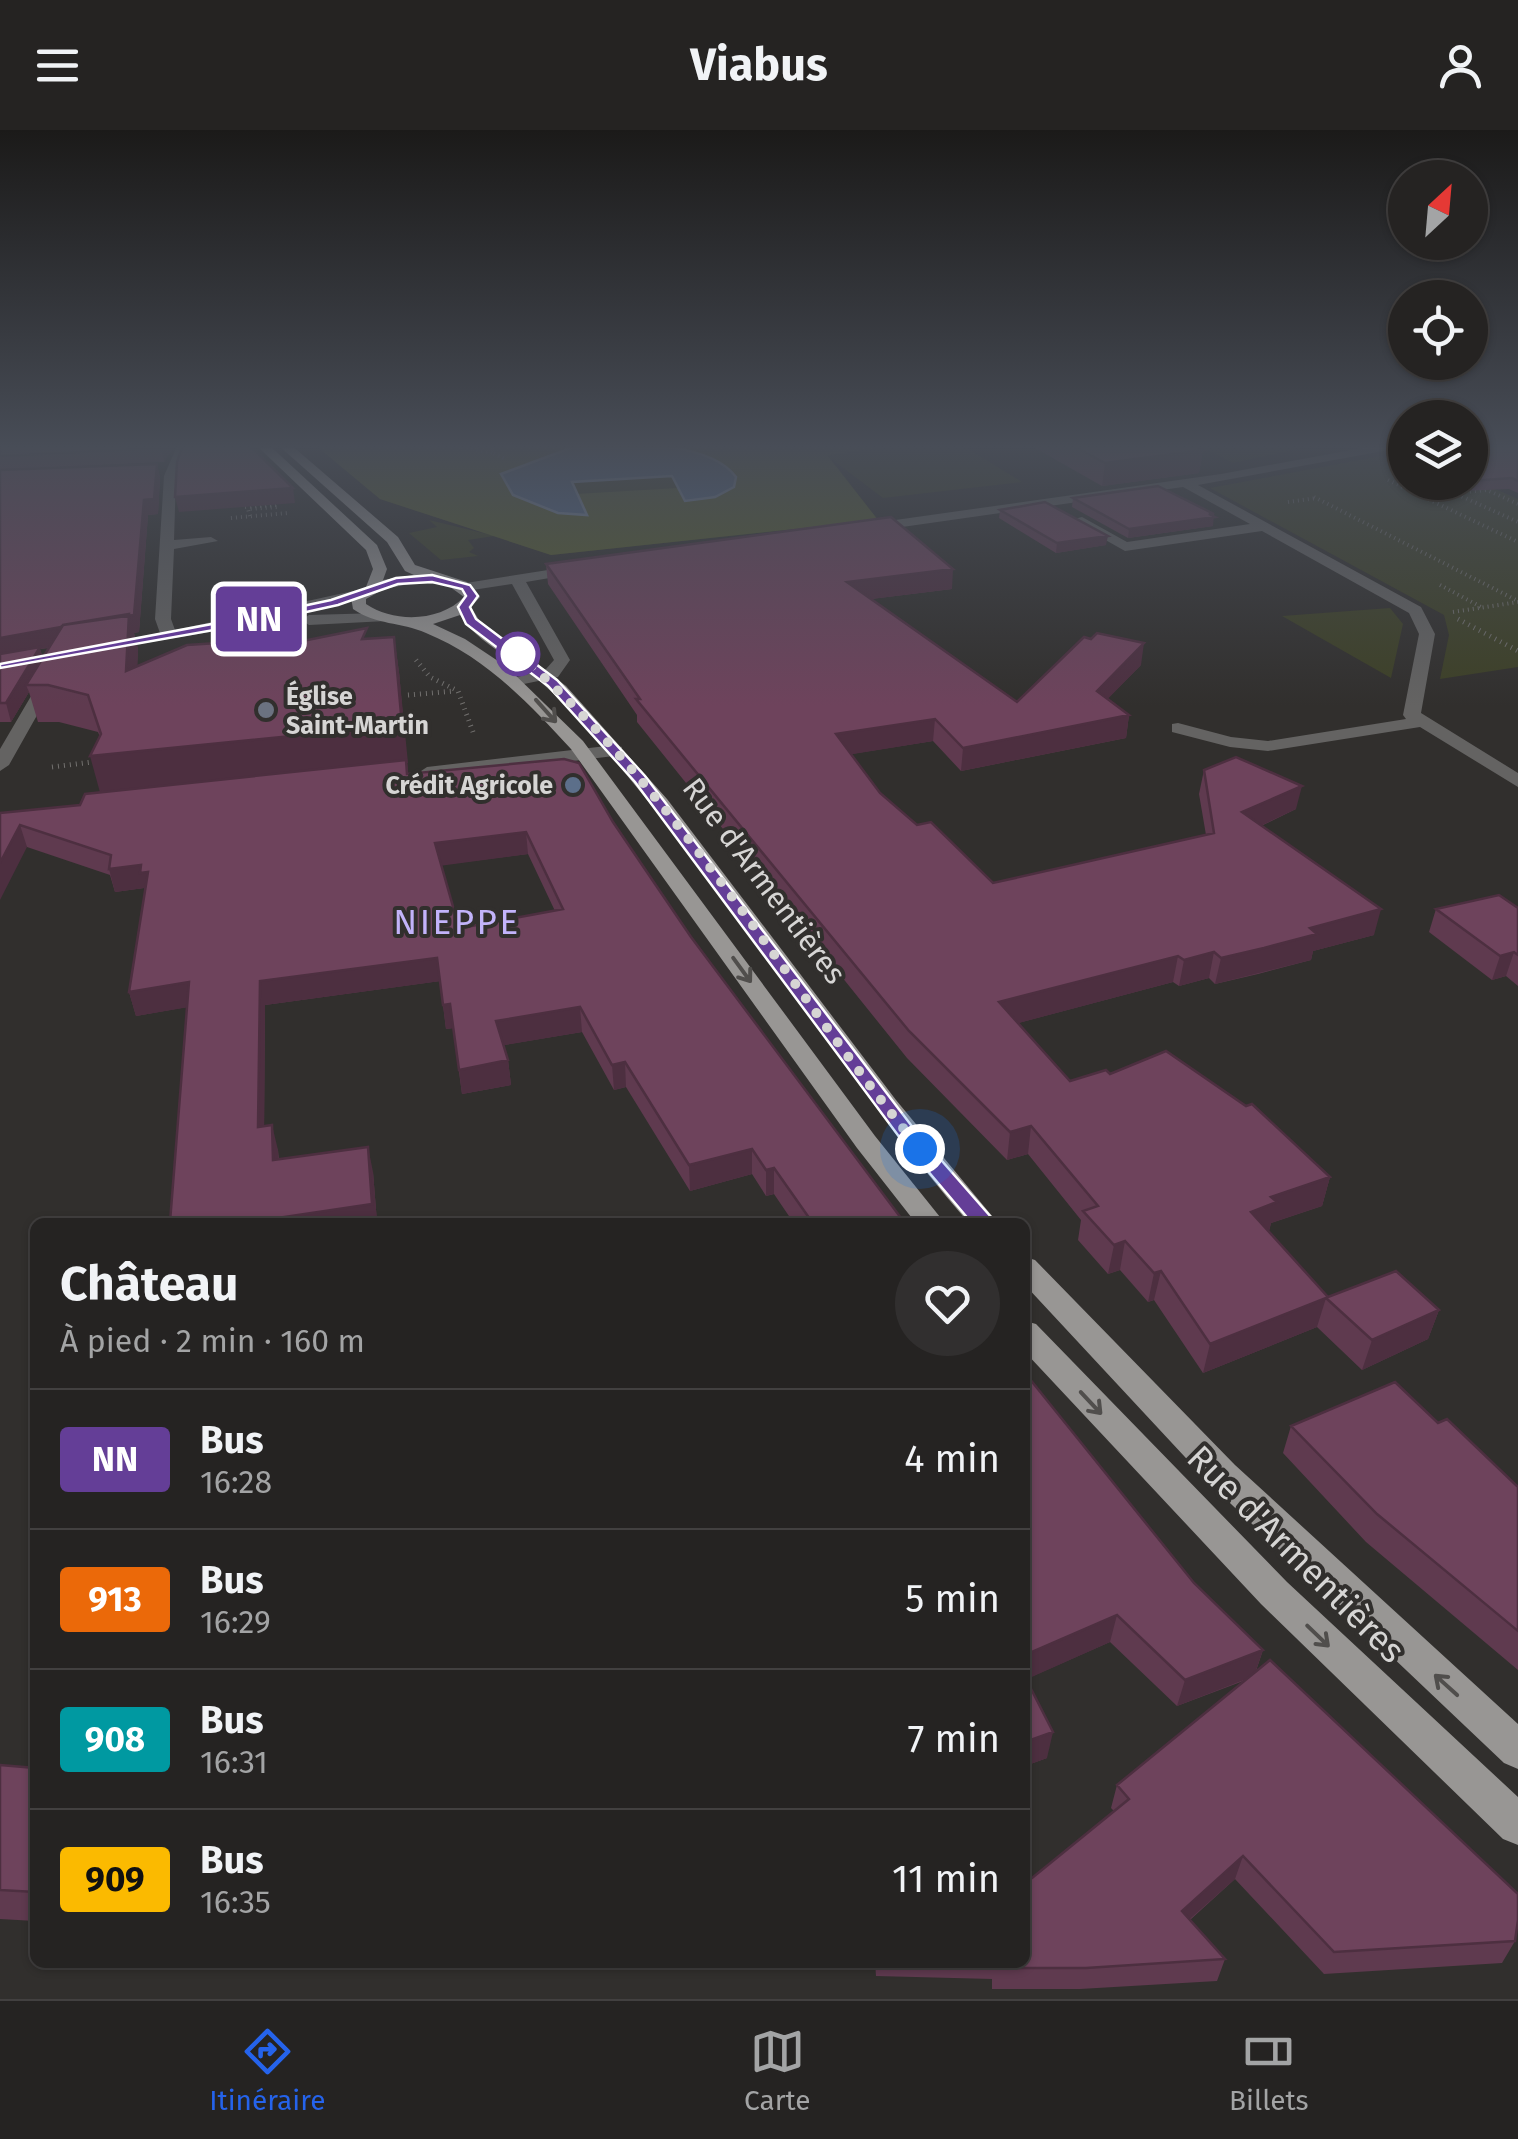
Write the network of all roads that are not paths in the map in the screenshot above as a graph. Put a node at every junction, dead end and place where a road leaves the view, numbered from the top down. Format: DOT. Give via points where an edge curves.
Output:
graph roads {
  1 [pos="168,531"];
  2 [pos="354,531"];
  3 [pos="383,531"];
  4 [pos="1097,531"];
  5 [pos="1231,531"];
  6 [pos="1275,531"];
  7 [pos="211,541"];
  8 [pos="167,545"];
  9 [pos="598,566"];
  10 [pos="516,578"];
  11 [pos="440,580"];
  12 [pos="368,591"];
  13 [pos="465,597"];
  14 [pos="380,618"];
  15 [pos="408,620"];
  16 [pos="219,627"];
  17 [pos="169,635"];
  18 [pos="89,651"];
  19 [pos="58,665"];
  20 [pos="545,676"];
  21 [pos="520,682"];
  22 [pos="1420,722"];
  23 [pos="1178,728"];
  24 [pos="615,751"];
  25 [pos="585,755"];
  26 [pos="0,765"];
  27 [pos="405,775"];
  28 [pos="1518,781"];
  29 [pos="927,1218"];
  30 [pos="980,1218"];
  31 [pos="1030,1272"];
  32 [pos="1030,1337"];
  33 [pos="1518,1750"];
  34 [pos="1518,1825"];
  1 -- 8 [label="street"];
  2 -- 12 [label="main road" via="372,548 380,569"];
  3 -- 11 [label="main road" via="410,568"];
  4 -- 5 [label="street" via="1125,547"];
  6 -- 22 [label="street" via="1416,610 1427,634 1411,708"];
  7 -- 8 [label="street"];
  8 -- 17 [label="street" via="163,618"];
  9 -- 10 [label="street"];
  10 -- 13 [label="street"];
  10 -- 20 [label="street" via="561,657 560,667"];
  11 -- 12 [label="main road" via="405,580"];
  11 -- 13 [label="main road"];
  12 -- 14 [label="main road" via="357,600 360,609"];
  12 -- 16 [label="street"];
  13 -- 15 [label="main road" via="436,617"];
  13 -- 20 [label="main road, Rue d'Armentières" via="475,626"];
  14 -- 15 [label="main road"];
  14 -- 16 [label="street"];
  15 -- 21 [label="main road" via="477,651"];
  16 -- 17 [label="street"];
  17 -- 18 [label="street"];
  19 -- 26 [label="street"];
  20 -- 21 [label="street"];
  20 -- 24 [label="main road, Rue d'Armentières"];
  21 -- 25 [label="main road, one-way"];
  22 -- 23 [label="street" via="1268,746"];
  22 -- 28 [label="street"];
  24 -- 25 [label="street"];
  24 -- 30 [label="main road, Rue d'Armentières" via="907,1134"];
  25 -- 27 [label="street"];
  25 -- 29 [label="main road, one-way"];
  33 -- 31 [label="main road, Rue d'Armentières, one-way" via="1223,1475"];
  32 -- 34 [label="main road, Rue d'Armentières, one-way" via="1274,1594"];
}
